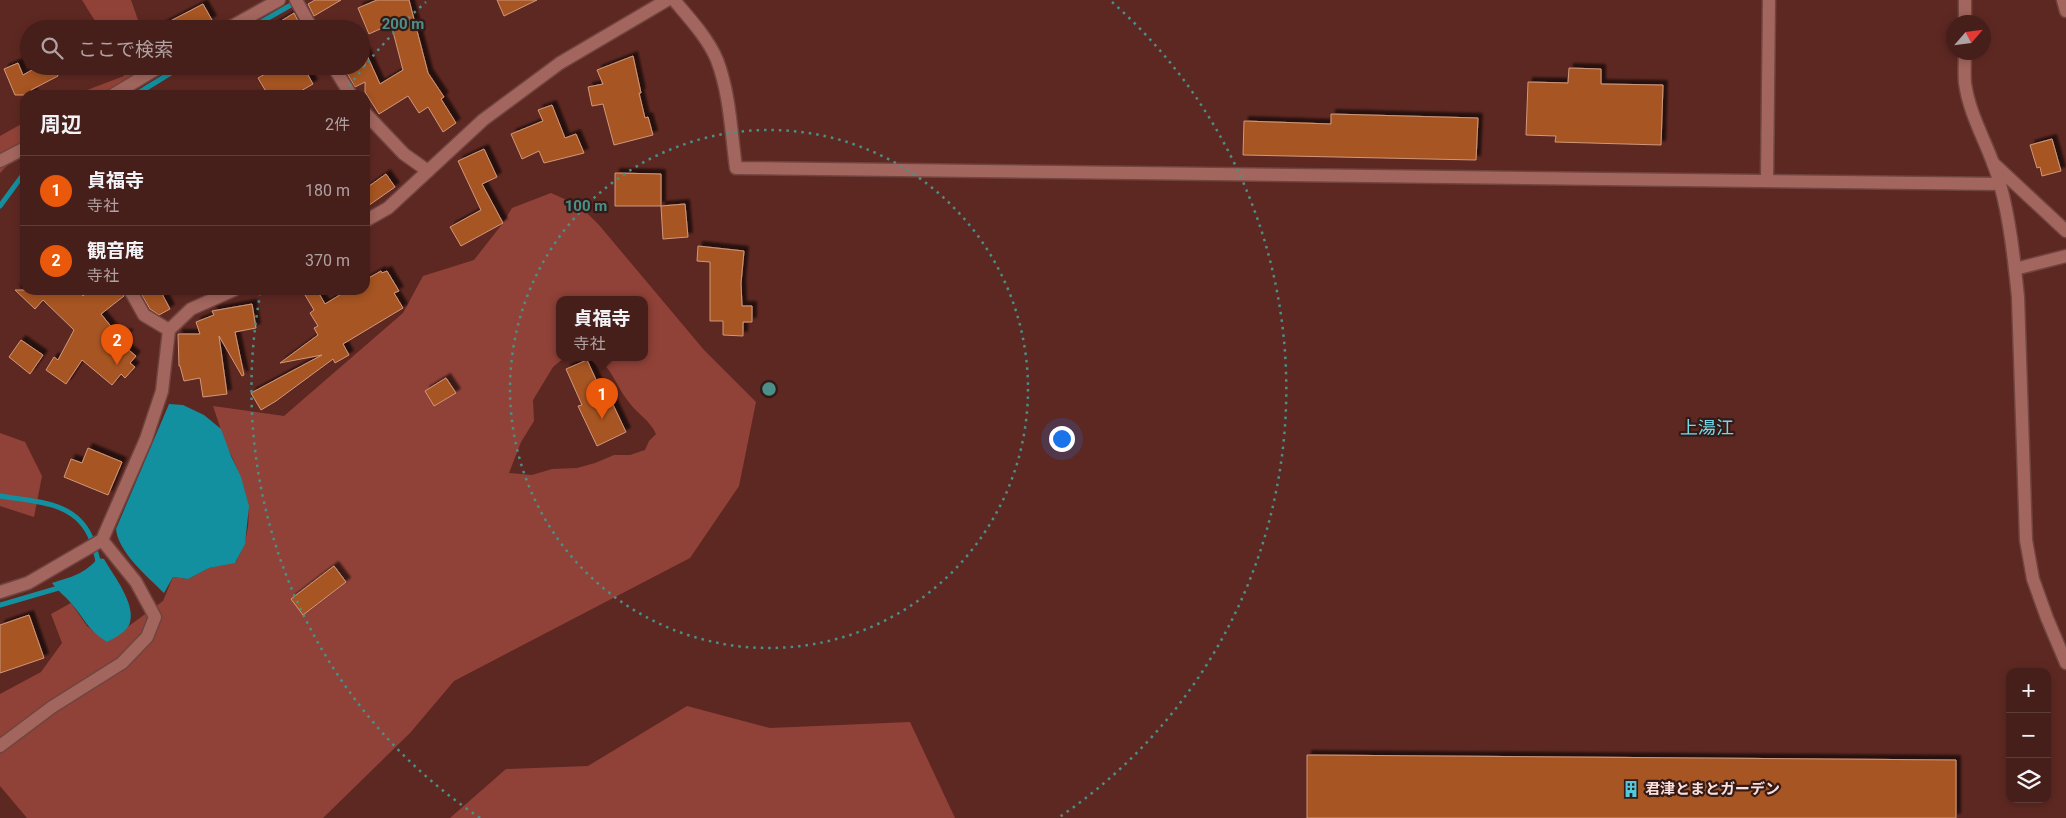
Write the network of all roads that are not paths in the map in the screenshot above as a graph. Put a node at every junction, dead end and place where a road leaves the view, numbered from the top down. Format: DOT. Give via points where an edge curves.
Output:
graph roads {
  1 [pos="279,0"];
  2 [pos="667,0"];
  3 [pos="674,0"];
  4 [pos="1769,0"];
  5 [pos="2063,0"];
  6 [pos="1968,1"];
  7 [pos="298,3"];
  8 [pos="2066,11"];
  9 [pos="1966,15"];
  10 [pos="243,20"];
  11 [pos="307,20"];
  12 [pos="1965,60"];
  13 [pos="146,75"];
  14 [pos="339,75"];
  15 [pos="121,90"];
  16 [pos="348,90"];
  17 [pos="370,117"];
  18 [pos="20,151"];
  19 [pos="0,161"];
  20 [pos="1993,162"];
  21 [pos="428,171"];
  22 [pos="1767,180"];
  23 [pos="2000,184"];
  24 [pos="370,218"];
  25 [pos="2066,231"];
  26 [pos="2066,256"];
  27 [pos="2015,269"];
  28 [pos="133,295"];
  29 [pos="222,295"];
  30 [pos="169,330"];
  31 [pos="102,540"];
  32 [pos="0,592"];
  33 [pos="2066,663"];
  34 [pos="0,746"];
  1 -- 10 [label="street"];
  2 -- 21 [label="street" via="560,63 483,120"];
  3 -- 22 [label="street" via="694,23 716,59 725,92 736,168"];
  4 -- 22 [label="street"];
  5 -- 8 [label="street"];
  6 -- 9 [label="street"];
  7 -- 11 [label="street"];
  12 -- 20 [label="street" via="1965,83 1974,116"];
  13 -- 15 [label="street"];
  14 -- 16 [label="street"];
  17 -- 21 [label="street" via="404,154"];
  18 -- 19 [label="street"];
  20 -- 23 [label="street"];
  20 -- 25 [label="street"];
  21 -- 24 [label="street" via="388,208"];
  22 -- 23 [label="street"];
  23 -- 27 [label="street"];
  26 -- 27 [label="street"];
  27 -- 33 [label="street" via="2026,540 2033,579"];
  28 -- 30 [label="street" via="144,315"];
  29 -- 30 [label="street" via="191,308"];
  30 -- 31 [label="street" via="162,391 146,439"];
  31 -- 32 [label="street" via="28,583"];
  31 -- 34 [label="street" via="136,582 155,617 147,637 122,664 52,708"];
}
